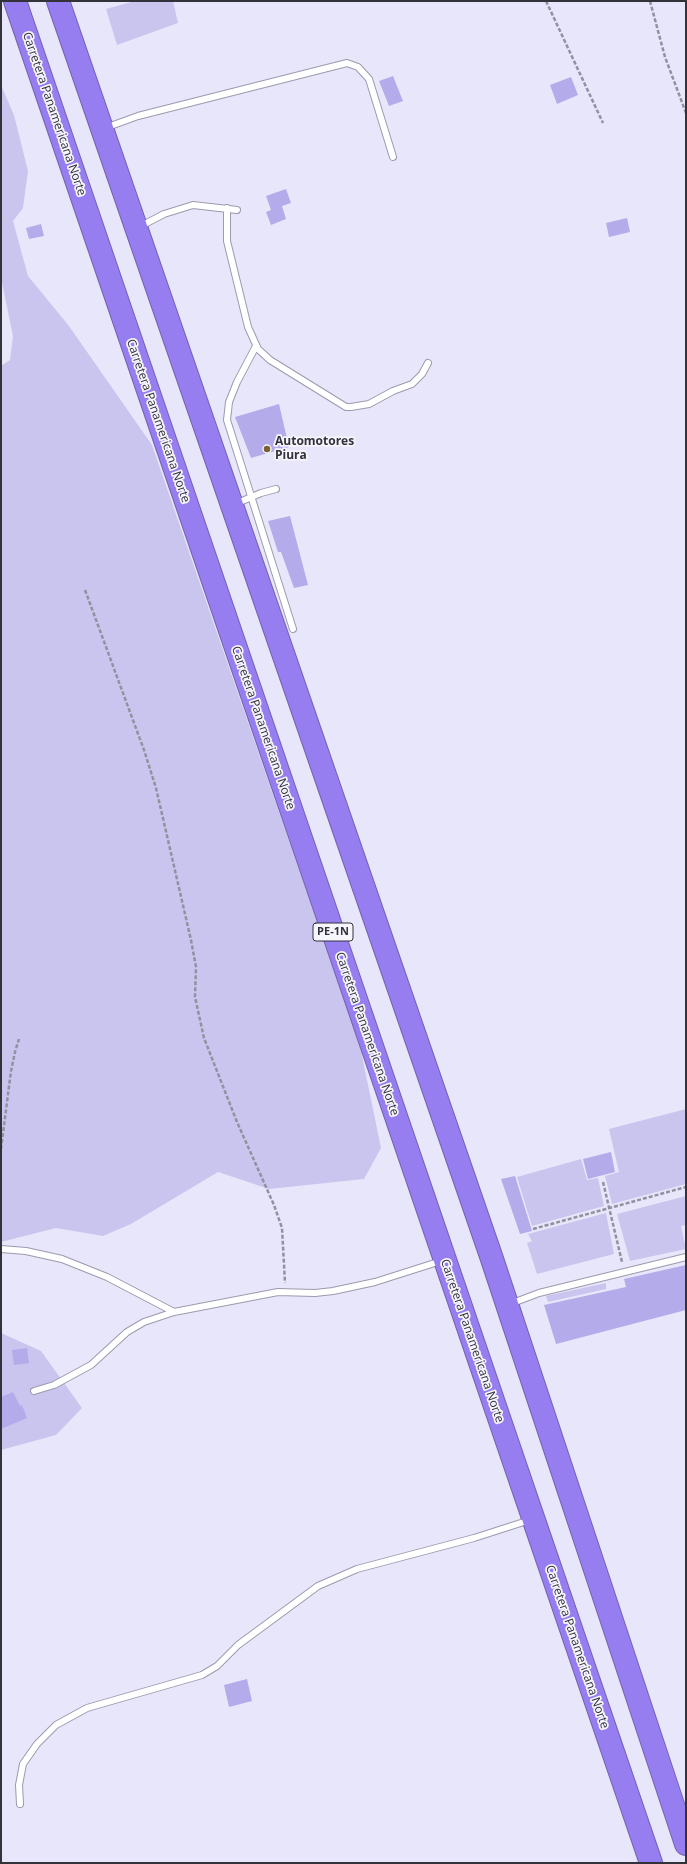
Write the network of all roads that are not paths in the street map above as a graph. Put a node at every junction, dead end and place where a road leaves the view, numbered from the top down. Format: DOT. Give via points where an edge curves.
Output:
graph roads {
  1 [pos="15,1"];
  2 [pos="58,1"];
  3 [pos="102,129"];
  4 [pos="393,157"];
  5 [pos="226,208"];
  6 [pos="237,210"];
  7 [pos="136,228"];
  8 [pos="256,346"];
  9 [pos="428,364"];
  10 [pos="276,489"];
  11 [pos="241,501"];
  12 [pos="292,629"];
  13 [pos="1,1249"];
  14 [pos="686,1257"];
  15 [pos="444,1260"];
  16 [pos="507,1305"];
  17 [pos="174,1312"];
  18 [pos="34,1391"];
  19 [pos="534,1519"];
  20 [pos="20,1804"];
  21 [pos="686,1844"];
  22 [pos="651,1863"];
  1 -- 15 [label="highway, Carretera Panamericana Norte / PE-1N"];
  2 -- 3 [label="highway"];
  3 -- 4 [label="lane" via="138,116 347,63 358,67 369,79"];
  3 -- 7 [label="highway"];
  5 -- 6 [label="lane"];
  5 -- 7 [label="lane" via="193,205 184,207"];
  5 -- 8 [label="lane" via="227,241 231,262 248,327"];
  7 -- 11 [label="highway"];
  8 -- 9 [label="lane" via="270,360 351,408 369,404 412,384"];
  8 -- 11 [label="lane" via="229,402 227,420"];
  10 -- 11 [label="lane"];
  11 -- 12 [label="lane"];
  11 -- 16 [label="highway"];
  13 -- 17 [label="lane" via="26,1251 62,1260 107,1277"];
  14 -- 16 [label="lane" via="539,1293"];
  15 -- 17 [label="lane" via="375,1282 333,1291 262,1294"];
  15 -- 19 [label="highway, Carretera Panamericana Norte / PE-1N"];
  16 -- 21 [label="highway"];
  17 -- 18 [label="lane" via="144,1322 127,1332 91,1365 54,1385"];
  19 -- 20 [label="lane" via="357,1569 318,1586 238,1645 217,1666 202,1674 87,1708 56,1725 37,1744 23,1764 19,1786"];
  19 -- 22 [label="highway, Carretera Panamericana Norte / PE-1N"];
}
